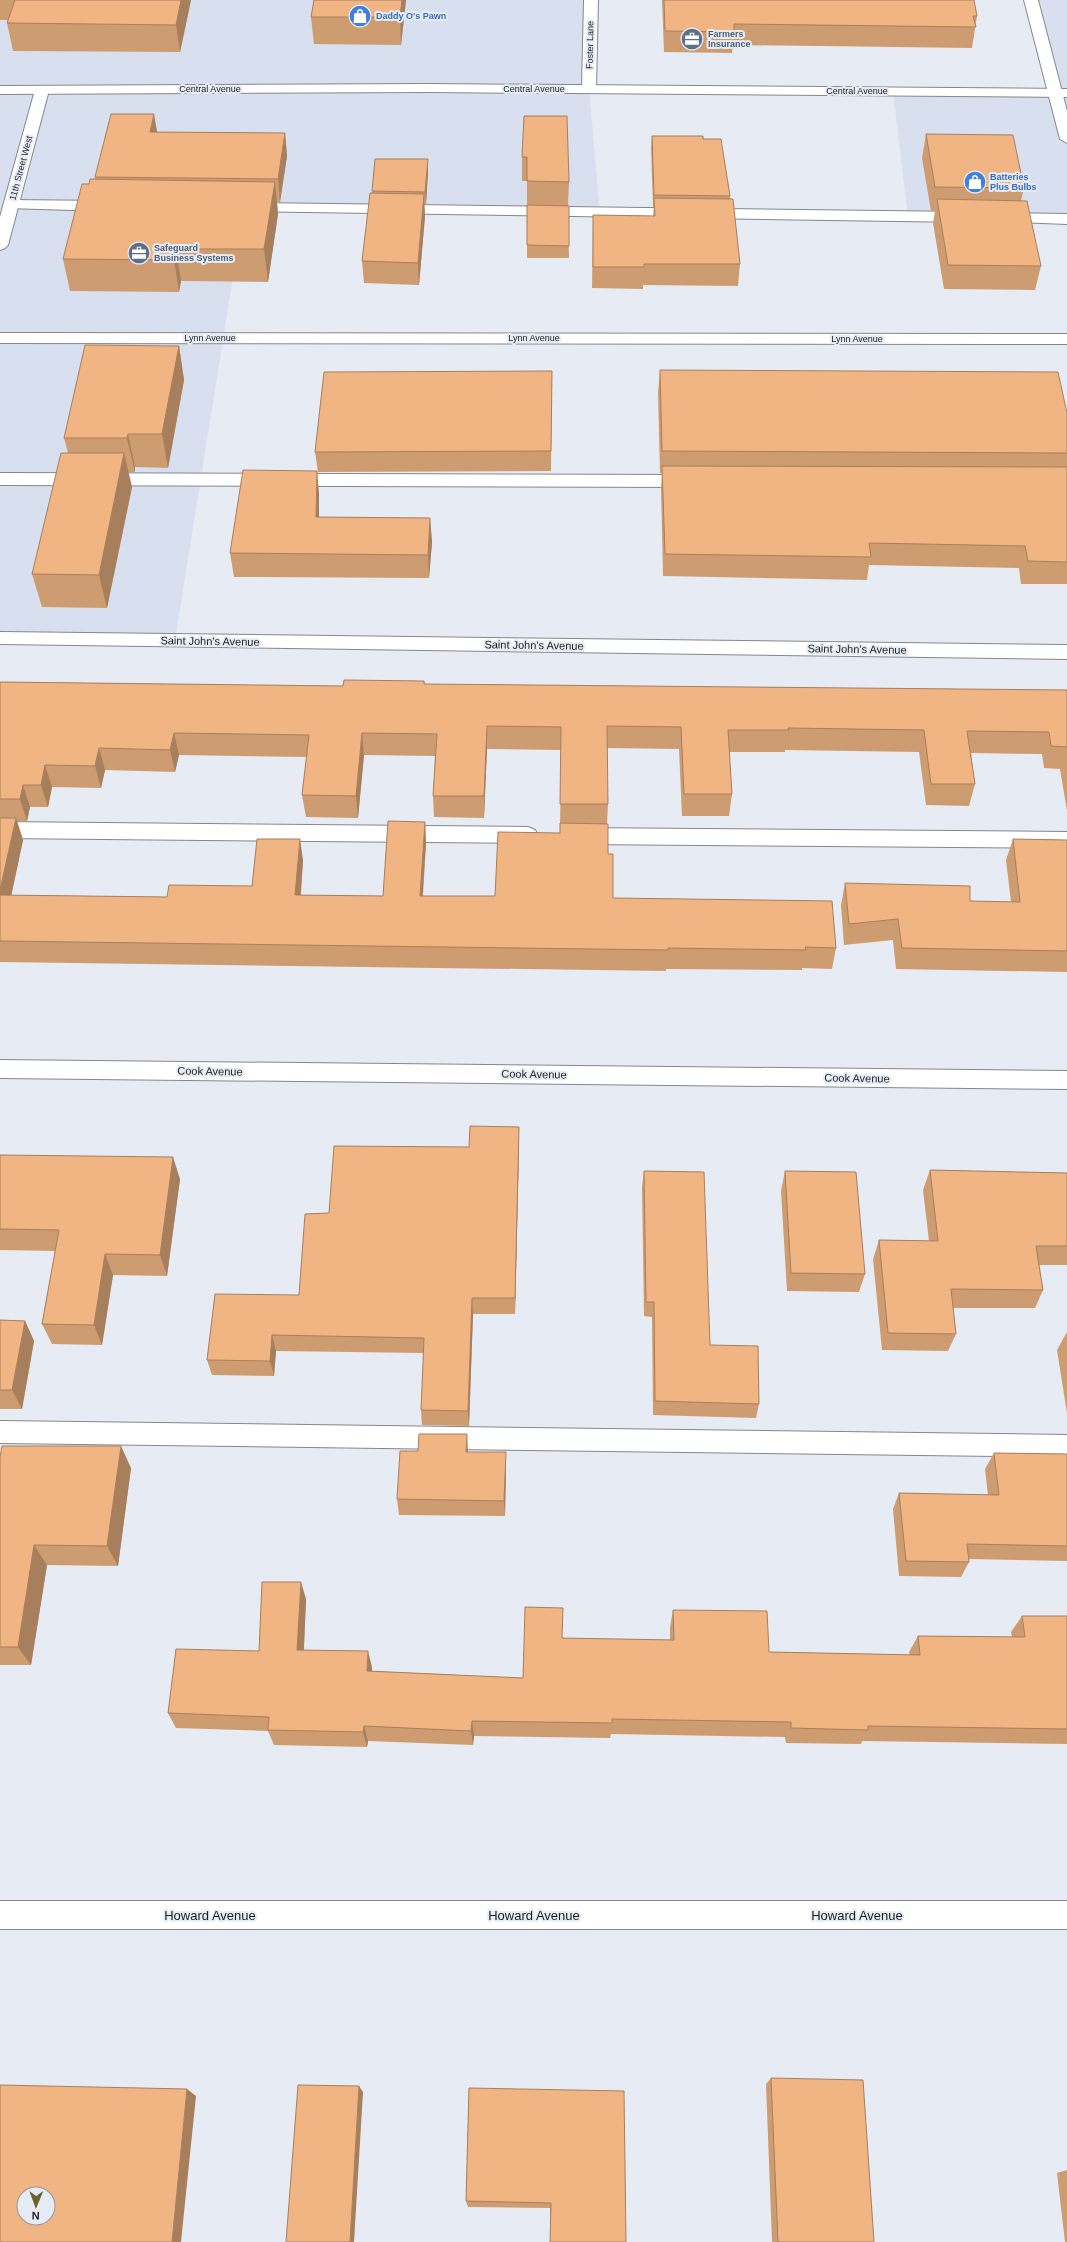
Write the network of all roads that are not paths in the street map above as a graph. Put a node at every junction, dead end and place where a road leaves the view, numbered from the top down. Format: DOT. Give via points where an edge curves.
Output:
graph roads {
  1 [pos="591,0"];
  2 [pos="1031,0"];
  3 [pos="590,89"];
  4 [pos="0,90"];
  5 [pos="42,90"];
  6 [pos="1060,93"];
  7 [pos="1067,139"];
  8 [pos="11,205"];
  9 [pos="120,206"];
  10 [pos="236,208"];
  11 [pos="1067,219"];
  12 [pos="0,245"];
  13 [pos="0,338"];
  14 [pos="1067,339"];
  15 [pos="0,479"];
  16 [pos="709,481"];
  17 [pos="0,638"];
  18 [pos="1067,652"];
  19 [pos="0,830"];
  20 [pos="1067,840"];
  21 [pos="0,1069"];
  22 [pos="1067,1080"];
  23 [pos="0,1432"];
  24 [pos="1067,1446"];
  25 [pos="0,1915"];
  26 [pos="1067,1915"];
  1 -- 3 [label="street, Foster Lane"];
  2 -- 6 [label="street"];
  3 -- 5 [label="street, Central Avenue"];
  3 -- 6 [label="street, Central Avenue"];
  4 -- 5 [label="street, Central Avenue"];
  5 -- 8 [label="street, 11th Street West"];
  6 -- 7 [label="street"];
  8 -- 9 [label="street"];
  8 -- 12 [label="street, 11th Street West"];
  10 -- 11 [label="street"];
  13 -- 14 [label="street, Lynn Avenue"];
  15 -- 16 [label="street"];
  17 -- 18 [label="street, Saint John's Avenue"];
  19 -- 20 [label="street"];
  21 -- 22 [label="street, Cook Avenue"];
  23 -- 24 [label="street"];
  25 -- 26 [label="street, Howard Avenue"];
}
